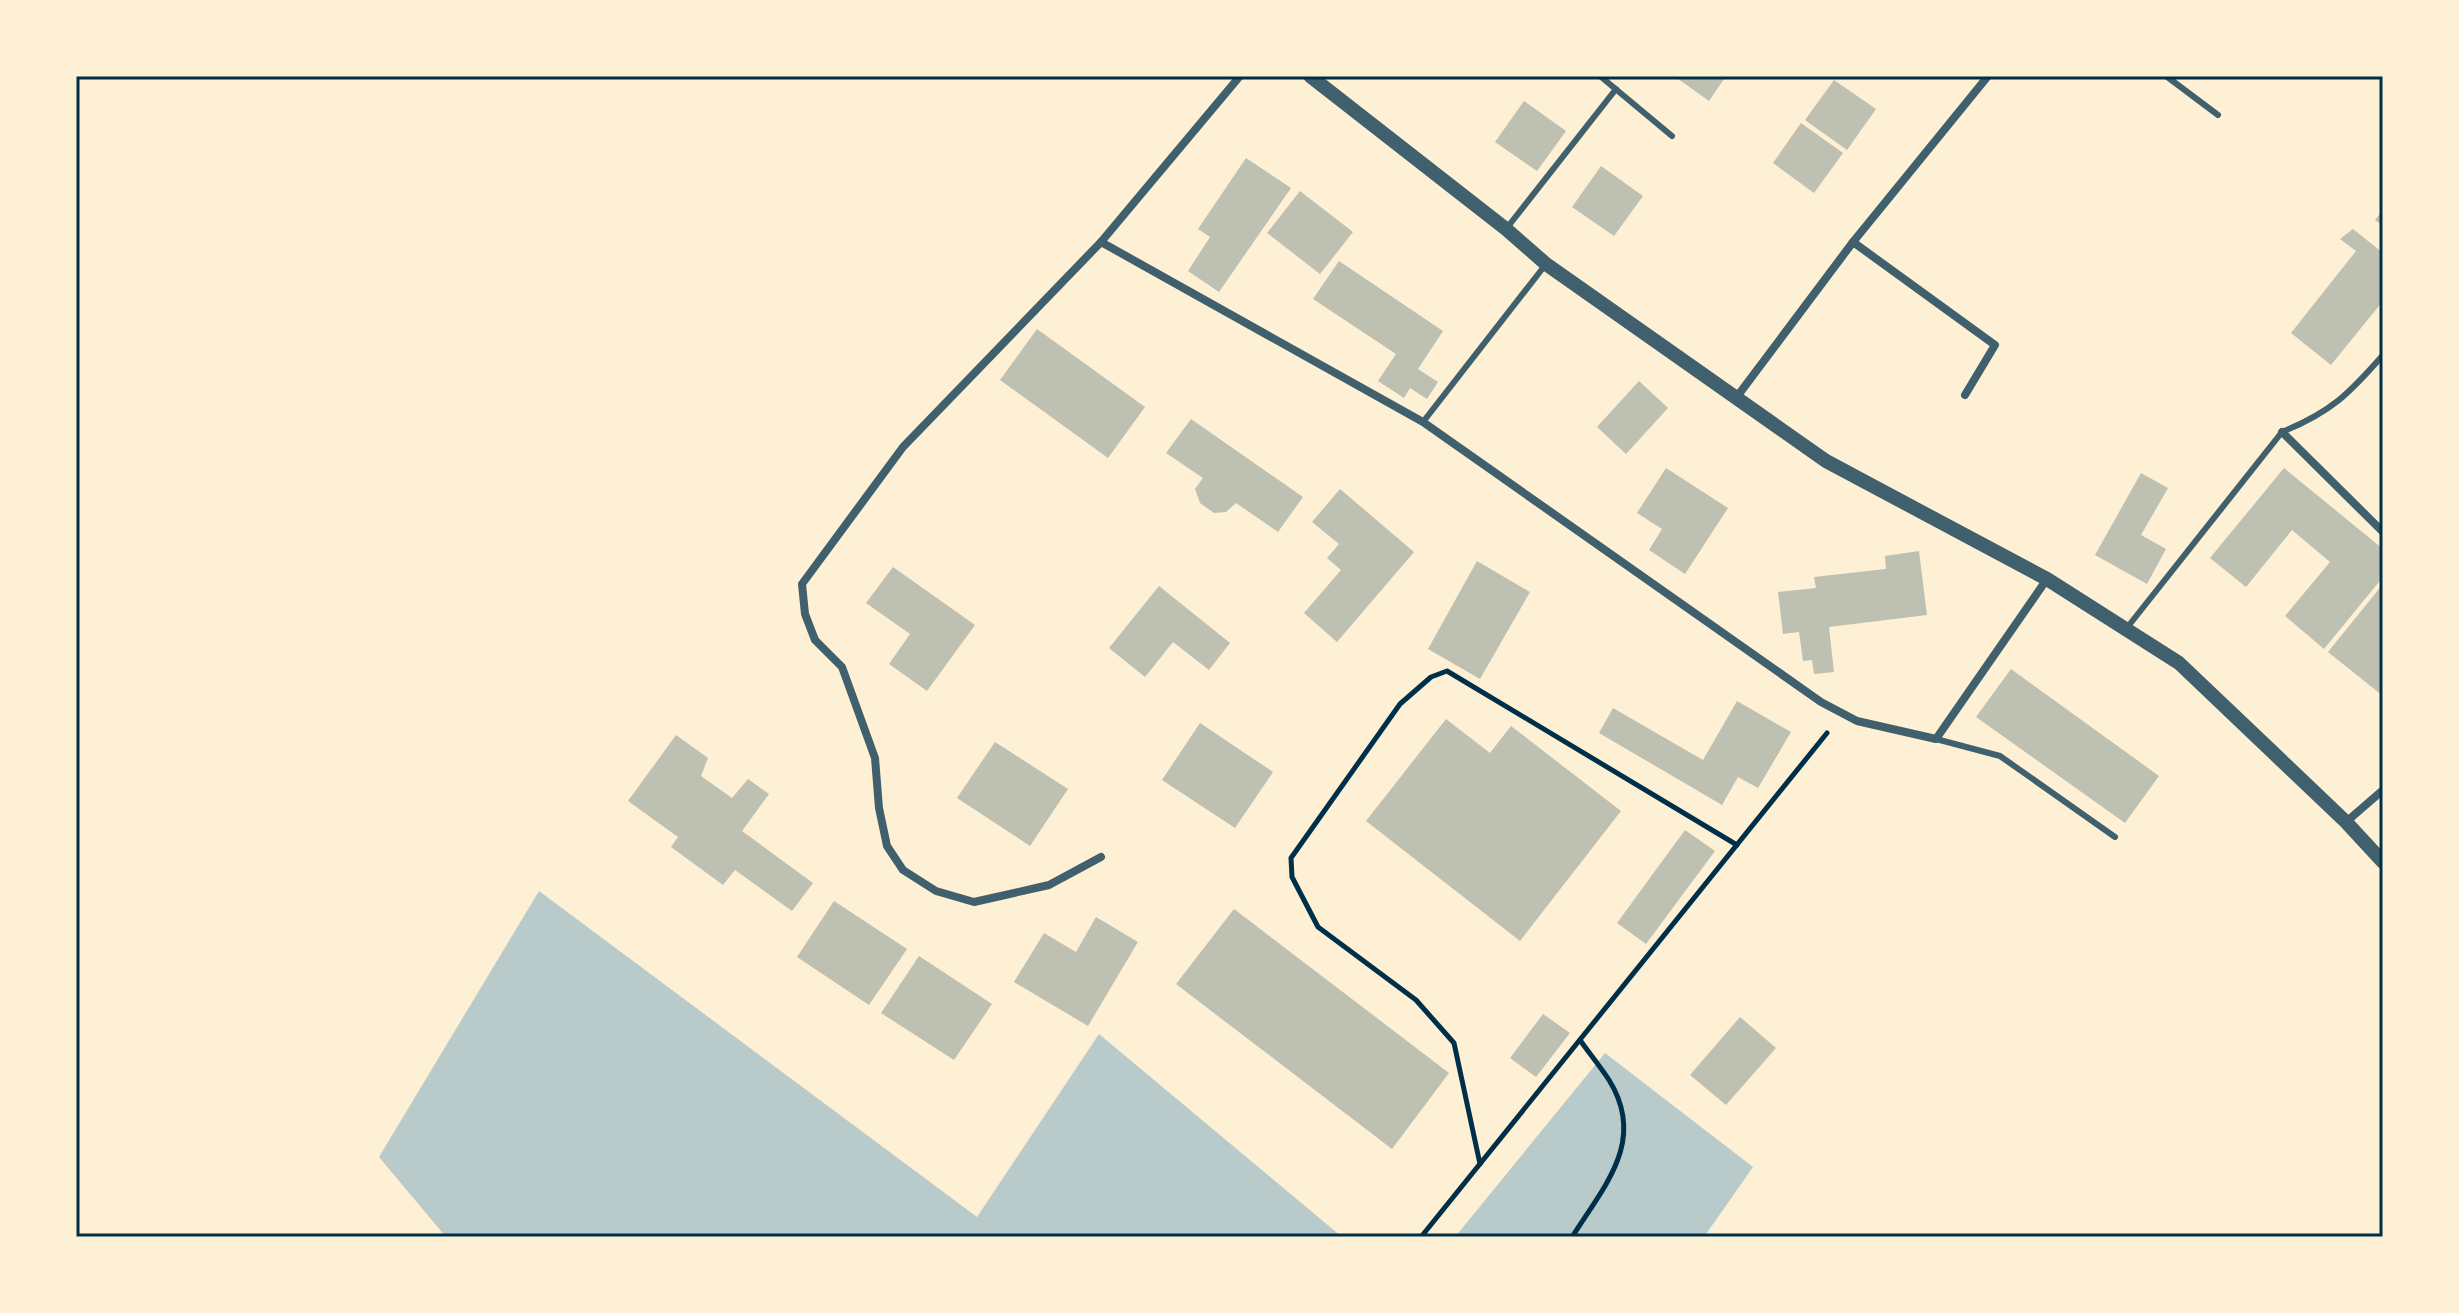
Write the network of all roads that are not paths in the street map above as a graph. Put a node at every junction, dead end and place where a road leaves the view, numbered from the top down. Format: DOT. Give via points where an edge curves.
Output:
graph roads {
  1 [pos="1240,76"];
  2 [pos="1310,76"];
  3 [pos="1600,76"];
  4 [pos="1988,76"];
  5 [pos="2166,76"];
  6 [pos="1616,89"];
  7 [pos="2218,115"];
  8 [pos="1672,136"];
  9 [pos="1506,229"];
  10 [pos="1101,242"];
  11 [pos="1853,242"];
  12 [pos="1546,264"];
  13 [pos="2383,355"];
  14 [pos="1965,395"];
  15 [pos="1736,398"];
  16 [pos="1423,422"];
  17 [pos="2282,432"];
  18 [pos="2383,532"];
  19 [pos="2047,579"];
  20 [pos="2126,629"];
  21 [pos="1936,739"];
  22 [pos="2383,790"];
  23 [pos="2346,822"];
  24 [pos="2115,837"];
  25 [pos="1101,857"];
  26 [pos="2383,862"];
  1 -- 10 [label="street"];
  2 -- 9 [label="street"];
  3 -- 6 [label="lane"];
  4 -- 11 [label="street"];
  5 -- 7 [label="lane"];
  6 -- 8 [label="lane"];
  6 -- 9 [label="lane"];
  9 -- 12 [label="street"];
  10 -- 16 [label="street"];
  10 -- 25 [label="street" via="903,447 802,584 815,640 842,667 875,758 887,846 903,870 936,891 974,902 1049,885"];
  11 -- 14 [label="street" via="1995,345"];
  11 -- 15 [label="street"];
  12 -- 15 [label="street"];
  12 -- 16 [label="lane"];
  13 -- 17 [label="lane" via="2349,394"];
  15 -- 19 [label="street" via="1826,461"];
  16 -- 21 [label="street" via="1821,702 1857,721"];
  17 -- 18 [label="street"];
  17 -- 20 [label="lane"];
  19 -- 20 [label="street"];
  19 -- 21 [label="street"];
  20 -- 23 [label="street" via="2179,663"];
  21 -- 24 [label="lane" via="2000,756"];
  22 -- 23 [label="street"];
  23 -- 26 [label="street"];
}
